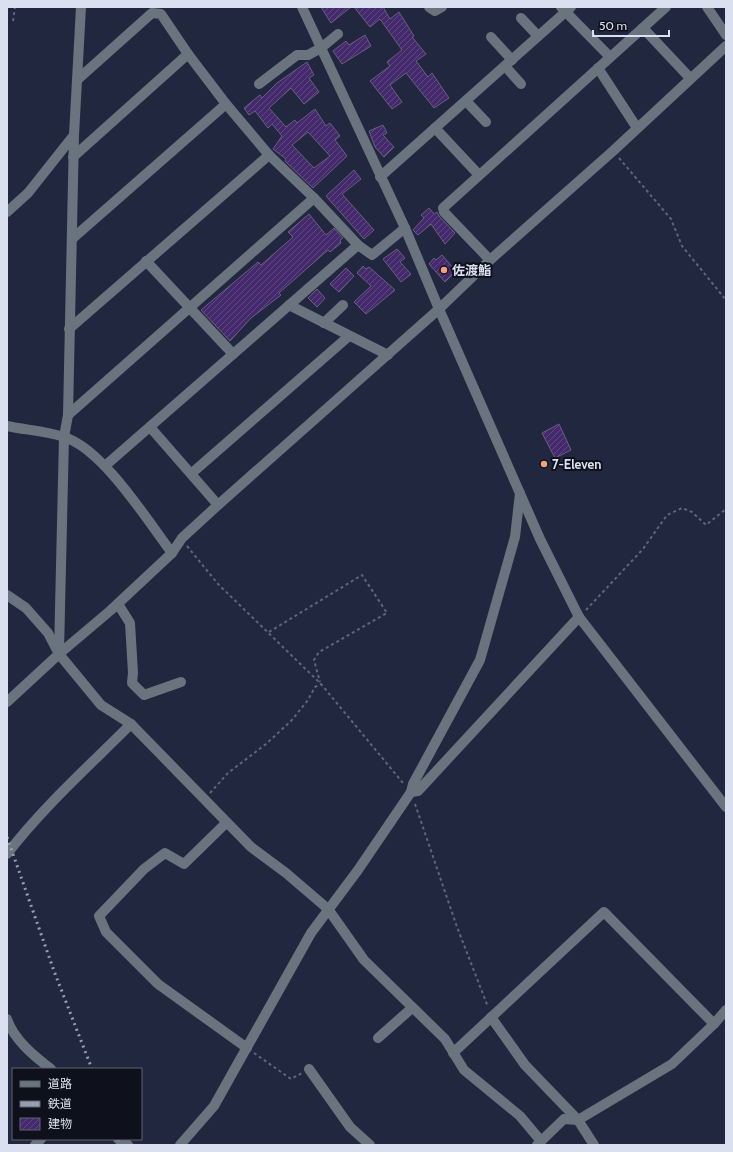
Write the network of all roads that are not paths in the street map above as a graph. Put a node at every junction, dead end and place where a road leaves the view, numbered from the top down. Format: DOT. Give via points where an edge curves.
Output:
graph roads {
  1 [pos="81,7"];
  2 [pos="302,7"];
  3 [pos="428,7"];
  4 [pos="442,7"];
  5 [pos="666,7"];
  6 [pos="707,7"];
  7 [pos="566,9"];
  8 [pos="521,18"];
  9 [pos="642,28"];
  10 [pos="338,34"];
  11 [pos="726,35"];
  12 [pos="538,36"];
  13 [pos="491,37"];
  14 [pos="726,46"];
  15 [pos="321,48"];
  16 [pos="188,54"];
  17 [pos="610,57"];
  18 [pos="509,63"];
  19 [pos="598,68"];
  20 [pos="690,78"];
  21 [pos="77,80"];
  22 [pos="259,84"];
  23 [pos="521,84"];
  24 [pos="466,101"];
  25 [pos="226,104"];
  26 [pos="486,122"];
  27 [pos="435,128"];
  28 [pos="637,128"];
  29 [pos="74,135"];
  30 [pos="268,155"];
  31 [pos="74,157"];
  32 [pos="479,174"];
  33 [pos="380,178"];
  34 [pos="314,198"];
  35 [pos="7,212"];
  36 [pos="406,228"];
  37 [pos="72,239"];
  38 [pos="358,245"];
  39 [pos="490,260"];
  40 [pos="146,261"];
  41 [pos="289,305"];
  42 [pos="344,305"];
  43 [pos="191,308"];
  44 [pos="439,309"];
  45 [pos="324,323"];
  46 [pos="69,329"];
  47 [pos="349,336"];
  48 [pos="233,354"];
  49 [pos="388,355"];
  50 [pos="68,415"];
  51 [pos="7,426"];
  52 [pos="150,427"];
  53 [pos="64,437"];
  54 [pos="106,465"];
  55 [pos="192,473"];
  56 [pos="520,493"];
  57 [pos="218,505"];
  58 [pos="172,553"];
  59 [pos="7,595"];
  60 [pos="118,604"];
  61 [pos="579,617"];
  62 [pos="59,654"];
  63 [pos="181,682"];
  64 [pos="7,702"];
  65 [pos="131,724"];
  66 [pos="411,792"];
  67 [pos="726,807"];
  68 [pos="226,823"];
  69 [pos="7,854"];
  70 [pos="328,909"];
  71 [pos="412,1008"];
  72 [pos="726,1010"];
  73 [pos="492,1017"];
  74 [pos="7,1019"];
  75 [pos="714,1024"];
  76 [pos="378,1038"];
  77 [pos="247,1048"];
  78 [pos="453,1053"];
  79 [pos="50,1068"];
  80 [pos="308,1069"];
  81 [pos="578,1120"];
  82 [pos="539,1143"];
  83 [pos="180,1145"];
  84 [pos="370,1145"];
  85 [pos="594,1145"];
  1 -- 21 [label="street"];
  2 -- 15 [label="street"];
  3 -- 4 [label="street" via="435,11"];
  5 -- 9 [label="street"];
  6 -- 11 [label="street"];
  7 -- 12 [label="street"];
  7 -- 17 [label="street"];
  8 -- 12 [label="street"];
  9 -- 17 [label="street"];
  9 -- 20 [label="street"];
  10 -- 15 [label="street"];
  12 -- 18 [label="street"];
  13 -- 18 [label="street"];
  14 -- 20 [label="street"];
  15 -- 22 [label="street" via="308,55 297,55"];
  15 -- 33 [label="street"];
  16 -- 21 [label="street" via="161,14 152,13"];
  16 -- 25 [label="street"];
  16 -- 31 [label="street"];
  17 -- 19 [label="street"];
  18 -- 23 [label="street"];
  18 -- 24 [label="street"];
  19 -- 28 [label="street"];
  19 -- 32 [label="street"];
  20 -- 28 [label="street"];
  21 -- 29 [label="street"];
  24 -- 26 [label="street"];
  24 -- 27 [label="street"];
  25 -- 30 [label="street"];
  25 -- 37 [label="street"];
  27 -- 32 [label="street"];
  27 -- 33 [label="street"];
  28 -- 39 [label="street"];
  29 -- 31 [label="street"];
  29 -- 35 [label="street" via="28,193"];
  30 -- 34 [label="street"];
  30 -- 40 [label="street"];
  31 -- 37 [label="street"];
  32 -- 39 [label="street" via="443,208"];
  33 -- 36 [label="street"];
  34 -- 38 [label="street"];
  34 -- 43 [label="street"];
  36 -- 38 [label="street" via="372,255"];
  36 -- 44 [label="street"];
  37 -- 46 [label="street"];
  38 -- 41 [label="street"];
  39 -- 44 [label="street"];
  40 -- 43 [label="street"];
  40 -- 46 [label="street"];
  41 -- 45 [label="street"];
  41 -- 48 [label="street"];
  42 -- 45 [label="street"];
  43 -- 48 [label="street"];
  43 -- 50 [label="street"];
  44 -- 49 [label="street"];
  44 -- 56 [label="street"];
  45 -- 47 [label="street"];
  46 -- 50 [label="street"];
  47 -- 49 [label="street"];
  47 -- 55 [label="street"];
  48 -- 52 [label="street"];
  49 -- 57 [label="street"];
  50 -- 53 [label="street"];
  51 -- 53 [label="street"];
  52 -- 54 [label="street"];
  52 -- 55 [label="street"];
  53 -- 54 [label="street" via="84,446"];
  53 -- 62 [label="street"];
  54 -- 58 [label="street"];
  55 -- 57 [label="street"];
  56 -- 61 [label="street"];
  56 -- 66 [label="street" via="515,537 480,660"];
  57 -- 58 [label="street" via="182,538"];
  58 -- 60 [label="street"];
  59 -- 62 [label="street" via="26,608 48,633"];
  60 -- 62 [label="street"];
  60 -- 63 [label="street" via="130,623 132,683 144,695"];
  61 -- 66 [label="street" via="418,791"];
  61 -- 67 [label="street"];
  62 -- 64 [label="street"];
  62 -- 65 [label="street" via="101,705"];
  65 -- 68 [label="street"];
  65 -- 69 [label="street" via="21,836"];
  66 -- 70 [label="street"];
  68 -- 70 [label="street" via="251,847"];
  68 -- 77 [label="street" via="184,864 165,853 149,865 99,916 106,932 158,984"];
  70 -- 71 [label="street" via="364,960"];
  70 -- 77 [label="street" via="311,933"];
  71 -- 76 [label="street"];
  71 -- 78 [label="street" via="445,1039"];
  72 -- 75 [label="street"];
  73 -- 75 [label="street" via="604,912"];
  73 -- 78 [label="street"];
  73 -- 81 [label="street" via="525,1065"];
  74 -- 79 [label="street" via="27,1050"];
  75 -- 81 [label="street" via="672,1064"];
  77 -- 83 [label="street" via="214,1106"];
  78 -- 82 [label="street" via="464,1070 520,1116"];
  80 -- 84 [label="street" via="350,1127"];
  81 -- 82 [label="street" via="564,1119"];
  81 -- 85 [label="street"];
}
